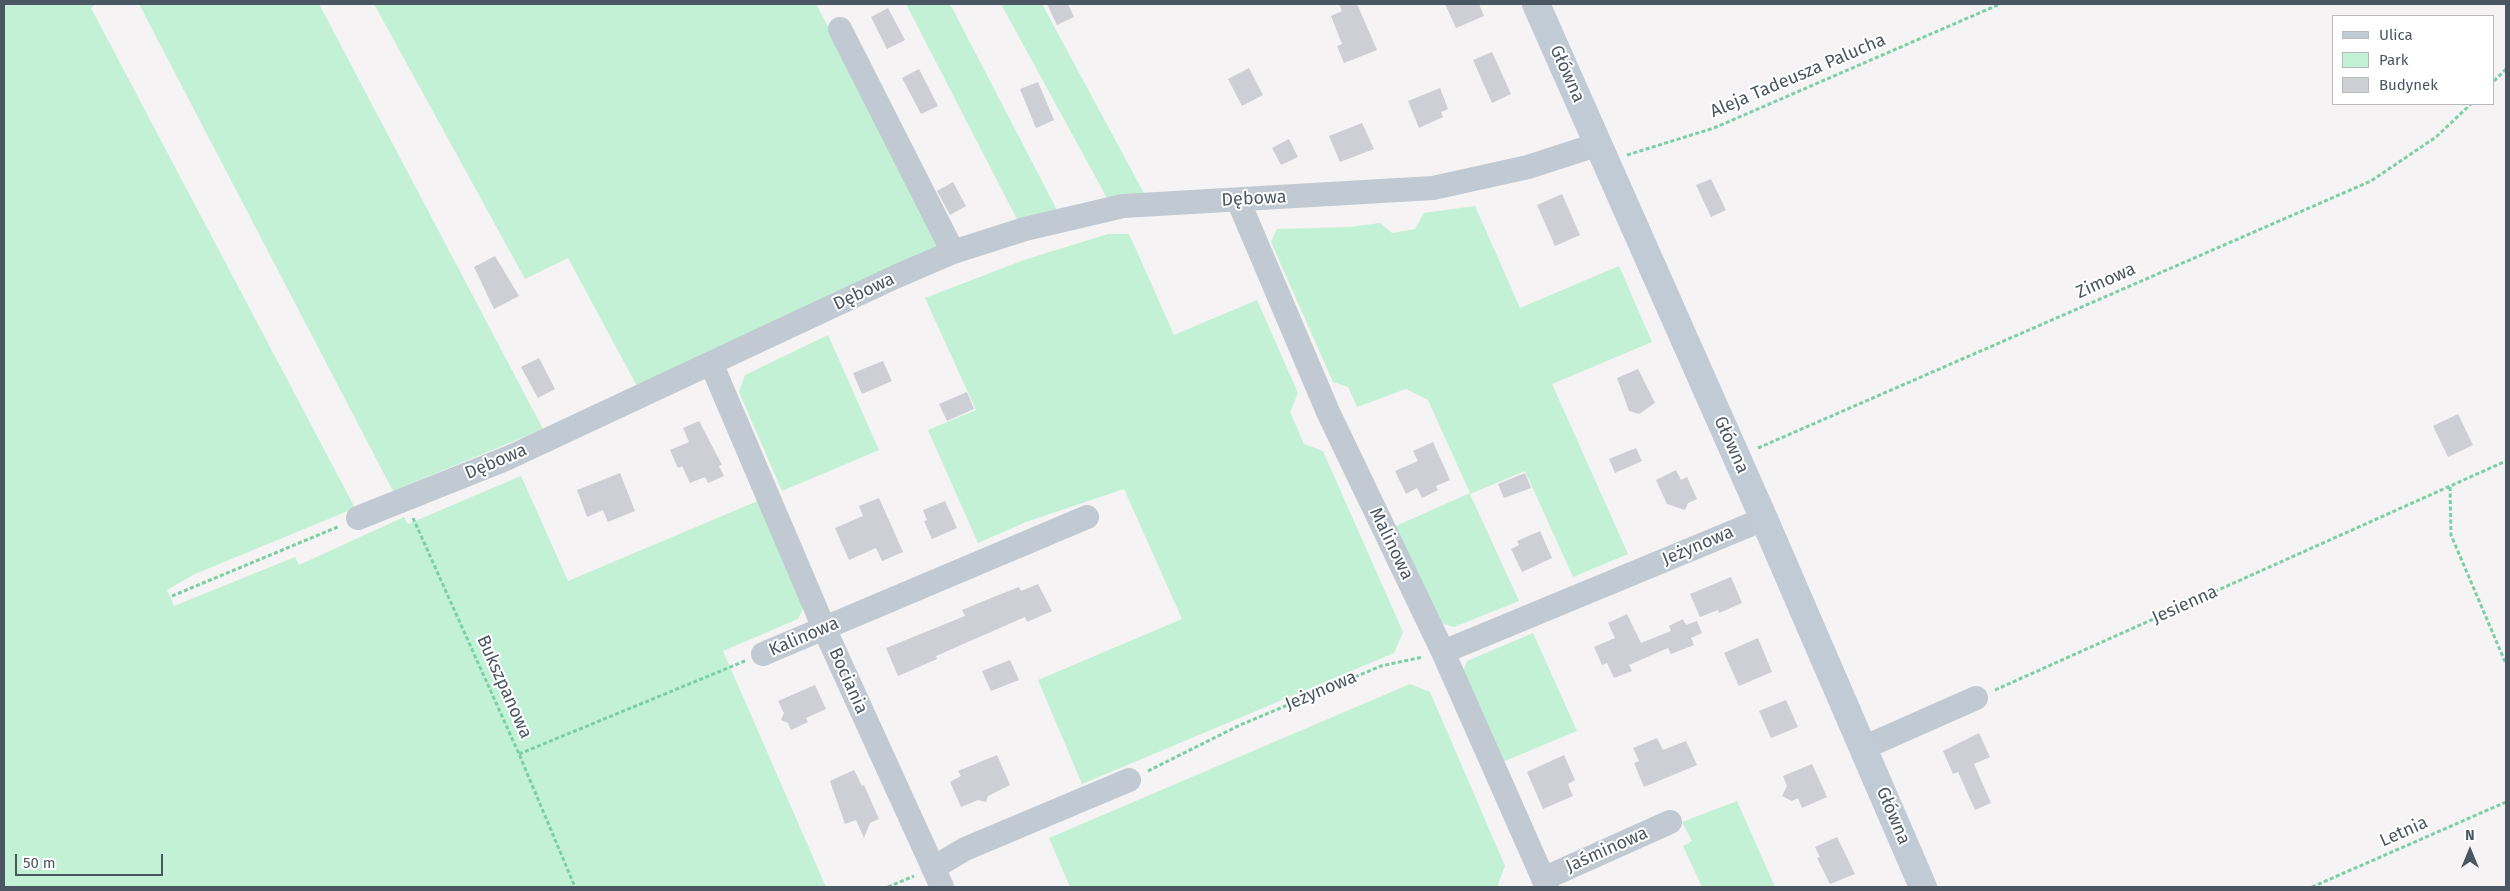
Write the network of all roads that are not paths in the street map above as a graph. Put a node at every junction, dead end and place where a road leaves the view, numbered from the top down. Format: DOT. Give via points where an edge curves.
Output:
graph roads {
  1 [pos="1536,4"];
  2 [pos="840,29"];
  3 [pos="1600,148"];
  4 [pos="1238,200"];
  5 [pos="953,252"];
  6 [pos="711,363"];
  7 [pos="1087,517"];
  8 [pos="358,518"];
  9 [pos="1764,519"];
  10 [pos="824,628"];
  11 [pos="1443,652"];
  12 [pos="763,654"];
  13 [pos="1976,698"];
  14 [pos="1864,748"];
  15 [pos="1129,780"];
  16 [pos="1670,822"];
  17 [pos="937,878"];
  18 [pos="1545,883"];
  19 [pos="1923,887"];
  1 -- 3 [label="street, Główna"];
  2 -- 5 [label="street"];
  3 -- 4 [label="street, Dębowa" via="1433,188"];
  3 -- 9 [label="street, Główna"];
  4 -- 5 [label="street, Dębowa" via="1123,206"];
  4 -- 11 [label="street, Malinowa" via="1328,412"];
  5 -- 6 [label="street, Dębowa"];
  6 -- 8 [label="street, Dębowa" via="508,458"];
  6 -- 10 [label="street, Bociania"];
  7 -- 10 [label="street, Kalinowa"];
  9 -- 11 [label="street, Jeżynowa"];
  9 -- 14 [label="street, Główna"];
  10 -- 12 [label="street, Kalinowa"];
  10 -- 17 [label="street, Bociania"];
  11 -- 18 [label="street, Malinowa"];
  13 -- 14 [label="street"];
  14 -- 19 [label="street, Główna"];
  15 -- 17 [label="street" via="965,849"];
  16 -- 18 [label="street, Jaśminowa"];
}
